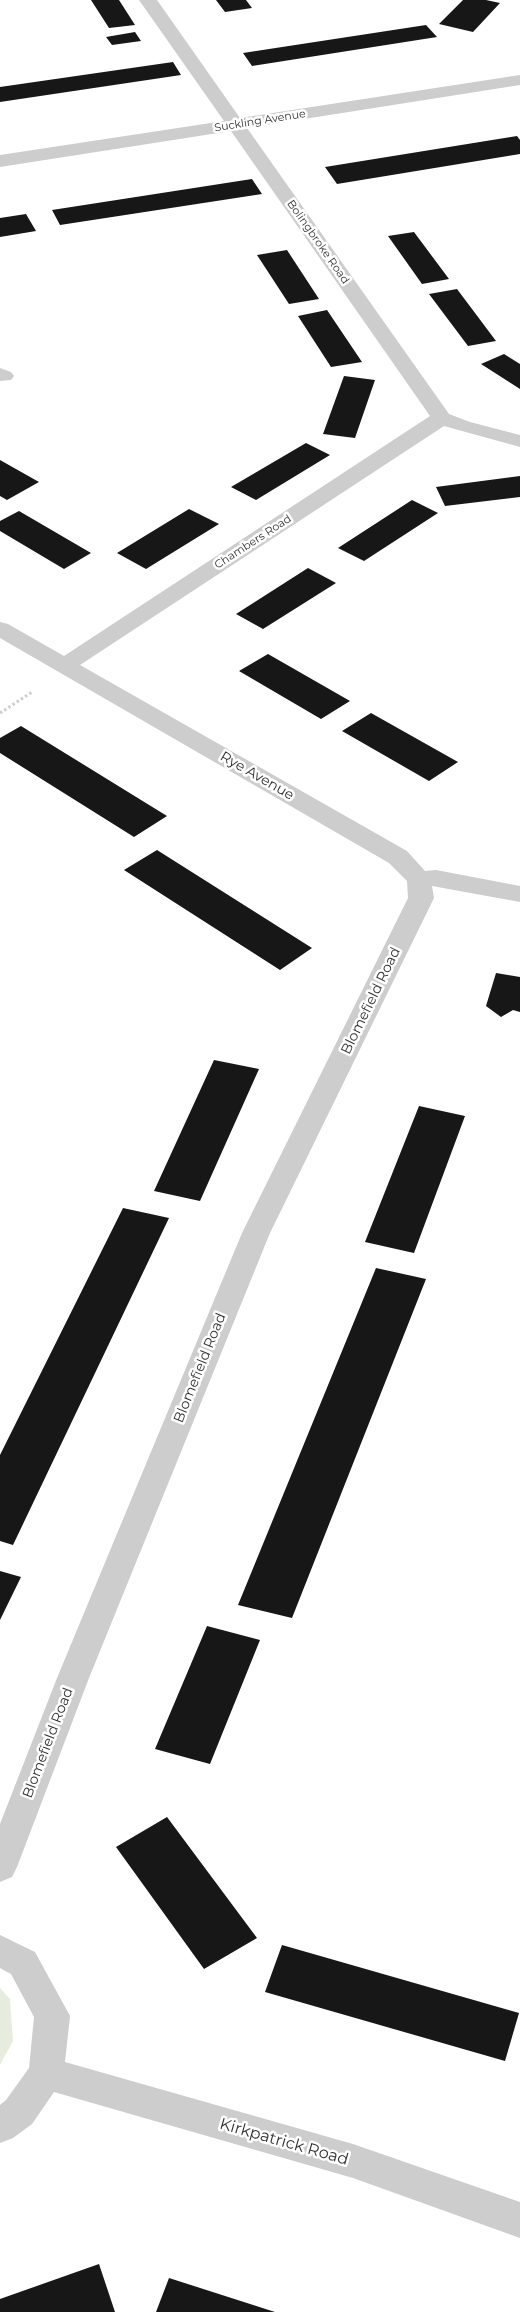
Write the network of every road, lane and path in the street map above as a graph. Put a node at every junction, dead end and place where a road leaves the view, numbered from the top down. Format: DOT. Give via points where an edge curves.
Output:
graph roads {
  1 [pos="148,0"];
  2 [pos="520,80"];
  3 [pos="235,124"];
  4 [pos="0,161"];
  5 [pos="442,418"];
  6 [pos="520,441"];
  7 [pos="0,629"];
  8 [pos="64,666"];
  9 [pos="419,879"];
  10 [pos="520,894"];
  11 [pos="0,1867"];
  12 [pos="0,1950"];
  13 [pos="46,2073"];
  14 [pos="0,2126"];
  15 [pos="520,2220"];
  1 -- 3 [label="street, Bolingbroke Road"];
  2 -- 3 [label="street, Suckling Avenue"];
  3 -- 4 [label="street, Suckling Avenue"];
  3 -- 5 [label="street, Bolingbroke Road"];
  5 -- 6 [label="street"];
  5 -- 8 [label="street, Chambers Road"];
  7 -- 8 [label="street, Rye Avenue"];
  8 -- 9 [label="street, Rye Avenue" via="398,857"];
  9 -- 10 [label="street" via="436,878"];
  9 -- 11 [label="street, Blomefield Road" via="420,898 412,917 256,1233 73,1678"];
  12 -- 13 [label="street" via="23,1963 52,2016"];
  13 -- 14 [label="street" via="19,2112"];
  13 -- 15 [label="street, Kirkpatrick Road" via="353,2161"];
}
